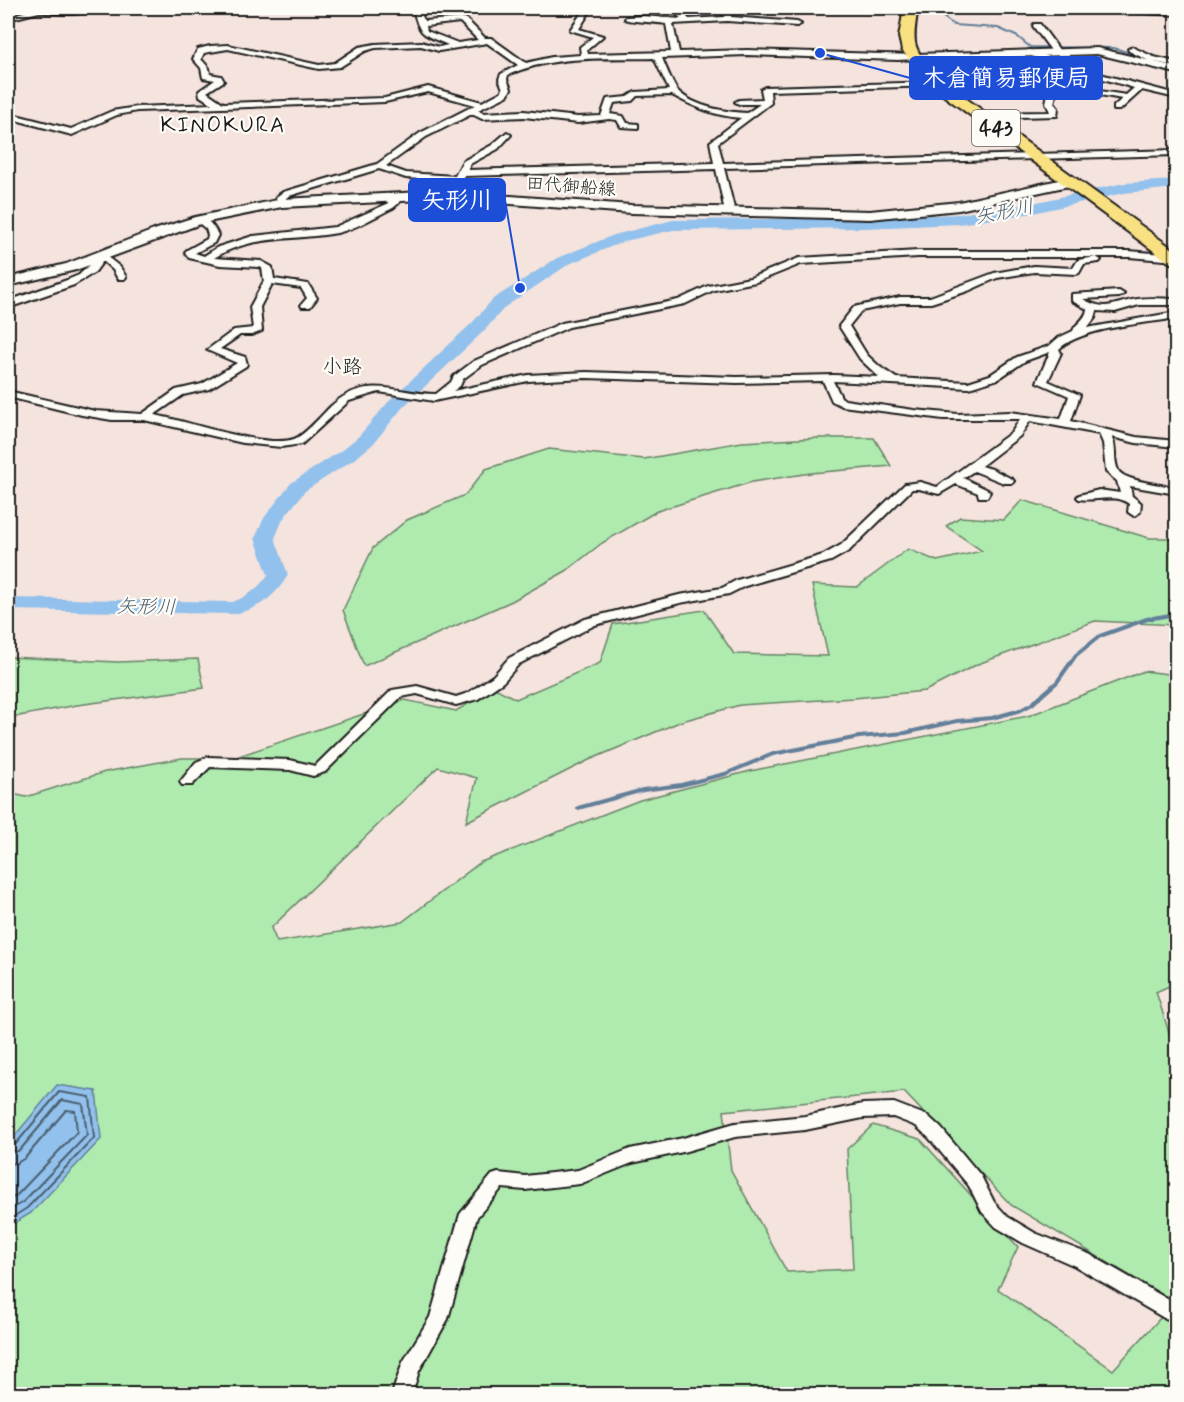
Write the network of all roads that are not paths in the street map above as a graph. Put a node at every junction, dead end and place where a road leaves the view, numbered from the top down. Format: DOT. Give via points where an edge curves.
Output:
graph roads {
  1 [pos="117,8"];
  2 [pos="416,8"];
  3 [pos="588,8"];
  4 [pos="675,8"];
  5 [pos="741,8"];
  6 [pos="911,8"];
  7 [pos="922,8"];
  8 [pos="1098,8"];
  9 [pos="1176,13"];
  10 [pos="8,18"];
  11 [pos="727,19"];
  12 [pos="629,20"];
  13 [pos="686,20"];
  14 [pos="671,22"];
  15 [pos="420,24"];
  16 [pos="797,24"];
  17 [pos="1037,26"];
  18 [pos="483,40"];
  19 [pos="455,45"];
  20 [pos="1132,49"];
  21 [pos="1056,51"];
  22 [pos="1029,52"];
  23 [pos="675,54"];
  24 [pos="657,55"];
  25 [pos="585,57"];
  26 [pos="917,57"];
  27 [pos="1176,64"];
  28 [pos="1060,65"];
  29 [pos="526,67"];
  30 [pos="1176,70"];
  31 [pos="1105,71"];
  32 [pos="980,72"];
  33 [pos="1004,74"];
  34 [pos="1113,80"];
  35 [pos="1055,81"];
  36 [pos="938,84"];
  37 [pos="995,85"];
  38 [pos="1141,86"];
  39 [pos="673,92"];
  40 [pos="1103,93"];
  41 [pos="1176,96"];
  42 [pos="1129,98"];
  43 [pos="768,101"];
  44 [pos="739,102"];
  45 [pos="1106,104"];
  46 [pos="219,105"];
  47 [pos="483,105"];
  48 [pos="471,110"];
  49 [pos="8,116"];
  50 [pos="606,116"];
  51 [pos="748,116"];
  52 [pos="980,116"];
  53 [pos="635,126"];
  54 [pos="507,135"];
  55 [pos="1176,153"];
  56 [pos="1036,157"];
  57 [pos="380,166"];
  58 [pos="720,166"];
  59 [pos="459,176"];
  60 [pos="1075,187"];
  61 [pos="443,195"];
  62 [pos="395,196"];
  63 [pos="282,203"];
  64 [pos="730,212"];
  65 [pos="200,220"];
  66 [pos="1143,255"];
  67 [pos="98,257"];
  68 [pos="205,259"];
  69 [pos="1176,259"];
  70 [pos="121,277"];
  71 [pos="269,281"];
  72 [pos="8,282"];
  73 [pos="1119,294"];
  74 [pos="13,300"];
  75 [pos="1176,302"];
  76 [pos="8,305"];
  77 [pos="306,305"];
  78 [pos="1092,308"];
  79 [pos="1176,315"];
  80 [pos="1079,332"];
  81 [pos="1053,348"];
  82 [pos="827,379"];
  83 [pos="894,381"];
  84 [pos="8,394"];
  85 [pos="432,397"];
  86 [pos="144,417"];
  87 [pos="1027,417"];
  88 [pos="1065,423"];
  89 [pos="1104,433"];
  90 [pos="1176,441"];
  91 [pos="972,467"];
  92 [pos="955,479"];
  93 [pos="1008,481"];
  94 [pos="1123,481"];
  95 [pos="1176,491"];
  96 [pos="983,495"];
  97 [pos="1083,497"];
  98 [pos="1126,497"];
  99 [pos="1134,512"];
  100 [pos="187,782"];
  101 [pos="1176,1312"];
  102 [pos="402,1395"];
  1 -- 10 [label="street" via="39,10"];
  2 -- 15 [label="street"];
  3 -- 25 [label="street" via="574,29 599,36 583,49"];
  4 -- 13 [label="street"];
  5 -- 11 [label="street" via="729,12"];
  6 -- 26 [label="highway, 443" via="906,37 909,50"];
  7 -- 26 [label="highway" via="915,30 920,51"];
  8 -- 9 [label="street"];
  11 -- 13 [label="street"];
  11 -- 16 [label="street"];
  12 -- 14 [label="street"];
  13 -- 14 [label="street"];
  14 -- 23 [label="street"];
  15 -- 18 [label="street" via="462,20"];
  15 -- 19 [label="street" via="428,35"];
  17 -- 21 [label="street"];
  18 -- 19 [label="street"];
  18 -- 29 [label="street" via="492,42"];
  19 -- 46 [label="street" via="438,49 421,44 375,46 362,49 337,65 319,67 228,47 210,48 201,51 198,62 205,68 206,76 220,81 203,94"];
  20 -- 27 [label="street" via="1152,59"];
  21 -- 22 [label="street"];
  21 -- 30 [label="street" via="1097,51"];
  22 -- 26 [label="street"];
  22 -- 28 [label="street"];
  23 -- 24 [label="street"];
  23 -- 26 [label="street"];
  24 -- 25 [label="street"];
  24 -- 39 [label="street"];
  25 -- 29 [label="street"];
  26 -- 36 [label="highway, 443"];
  28 -- 34 [label="street"];
  28 -- 35 [label="street"];
  29 -- 47 [label="street" via="505,74 506,92"];
  31 -- 34 [label="street" via="1118,76"];
  32 -- 33 [label="street"];
  33 -- 35 [label="street"];
  33 -- 37 [label="street"];
  34 -- 38 [label="street"];
  35 -- 52 [label="street" via="1050,103 1054,114"];
  36 -- 43 [label="street" via="765,88"];
  36 -- 52 [label="highway, 443"];
  38 -- 41 [label="street"];
  38 -- 42 [label="street"];
  39 -- 50 [label="street" via="635,94 629,99 610,101"];
  39 -- 51 [label="street" via="711,110"];
  40 -- 42 [label="street"];
  42 -- 45 [label="street" via="1118,107"];
  43 -- 44 [label="street"];
  43 -- 51 [label="street"];
  46 -- 47 [label="street" via="386,100 428,89"];
  46 -- 49 [label="street" via="126,110 72,132"];
  47 -- 48 [label="street"];
  48 -- 50 [label="street" via="482,116 524,114 578,120"];
  48 -- 57 [label="street" via="423,135"];
  50 -- 53 [label="street"];
  51 -- 58 [label="street" via="714,142"];
  52 -- 56 [label="highway, 443"];
  54 -- 59 [label="street" via="495,147 466,163"];
  55 -- 56 [label="street"];
  56 -- 58 [label="street"];
  56 -- 60 [label="highway, 443"];
  57 -- 59 [label="street" via="401,173"];
  57 -- 63 [label="street" via="285,194"];
  58 -- 59 [label="street"];
  58 -- 64 [label="street"];
  59 -- 61 [label="street"];
  60 -- 64 [label="main road, 田代御船線" via="920,212"];
  60 -- 69 [label="highway, 443"];
  61 -- 62 [label="main road, 田代御船線"];
  61 -- 64 [label="main road, 田代御船線"];
  62 -- 63 [label="main road, 田代御船線"];
  62 -- 68 [label="street" via="390,206 338,230 253,239 221,249"];
  63 -- 65 [label="main road, 田代御船線"];
  65 -- 67 [label="main road, 田代御船線"];
  65 -- 68 [label="street" via="212,230 212,238 190,253"];
  66 -- 69 [label="street"];
  66 -- 83 [label="street" via="1137,260 1085,261 1071,272 1034,269 1005,274 931,300 900,300 858,309 844,326 849,336 873,369"];
  66 -- 85 [label="street" via="899,254 799,261 753,280 711,288 681,302 566,325 478,363 456,384"];
  67 -- 70 [label="street" via="117,268"];
  67 -- 72 [label="main road, 田代御船線"];
  67 -- 74 [label="street" via="96,266 72,281"];
  68 -- 71 [label="street" via="266,265"];
  71 -- 77 [label="street" via="305,286 312,298"];
  71 -- 86 [label="street" via="255,307 258,329 238,332 212,350 236,357 242,364 205,387 180,392"];
  73 -- 78 [label="street" via="1075,297"];
  74 -- 76 [label="street"];
  75 -- 78 [label="street"];
  78 -- 80 [label="street" via="1091,318"];
  79 -- 80 [label="street"];
  80 -- 81 [label="street"];
  81 -- 83 [label="street" via="1029,356 983,382 951,385"];
  81 -- 88 [label="street" via="1055,358 1042,382 1076,394"];
  82 -- 83 [label="street"];
  82 -- 85 [label="street" via="548,376"];
  82 -- 87 [label="street" via="842,403 917,415"];
  84 -- 86 [label="street" via="108,416"];
  85 -- 86 [label="street" via="383,390 352,395 298,442 288,444"];
  87 -- 88 [label="street"];
  87 -- 91 [label="street" via="1016,434"];
  88 -- 89 [label="street"];
  89 -- 90 [label="street" via="1136,440"];
  89 -- 94 [label="street" via="1112,472"];
  91 -- 92 [label="street"];
  91 -- 93 [label="street"];
  92 -- 96 [label="street" via="984,492"];
  92 -- 100 [label="street" via="939,491 909,486 845,548 827,558 725,591 590,622 514,661 498,679 472,696 456,701 417,690 397,693 320,769 208,762"];
  94 -- 95 [label="street"];
  94 -- 98 [label="street"];
  97 -- 98 [label="street"];
  98 -- 99 [label="street" via="1135,503"];
  101 -- 102 [label="street" via="1082,1260 1002,1222 988,1207 975,1180 935,1133 910,1115 878,1109 805,1123 735,1130 630,1156 580,1177 525,1183 498,1180 469,1214 439,1318 410,1368"];
}
